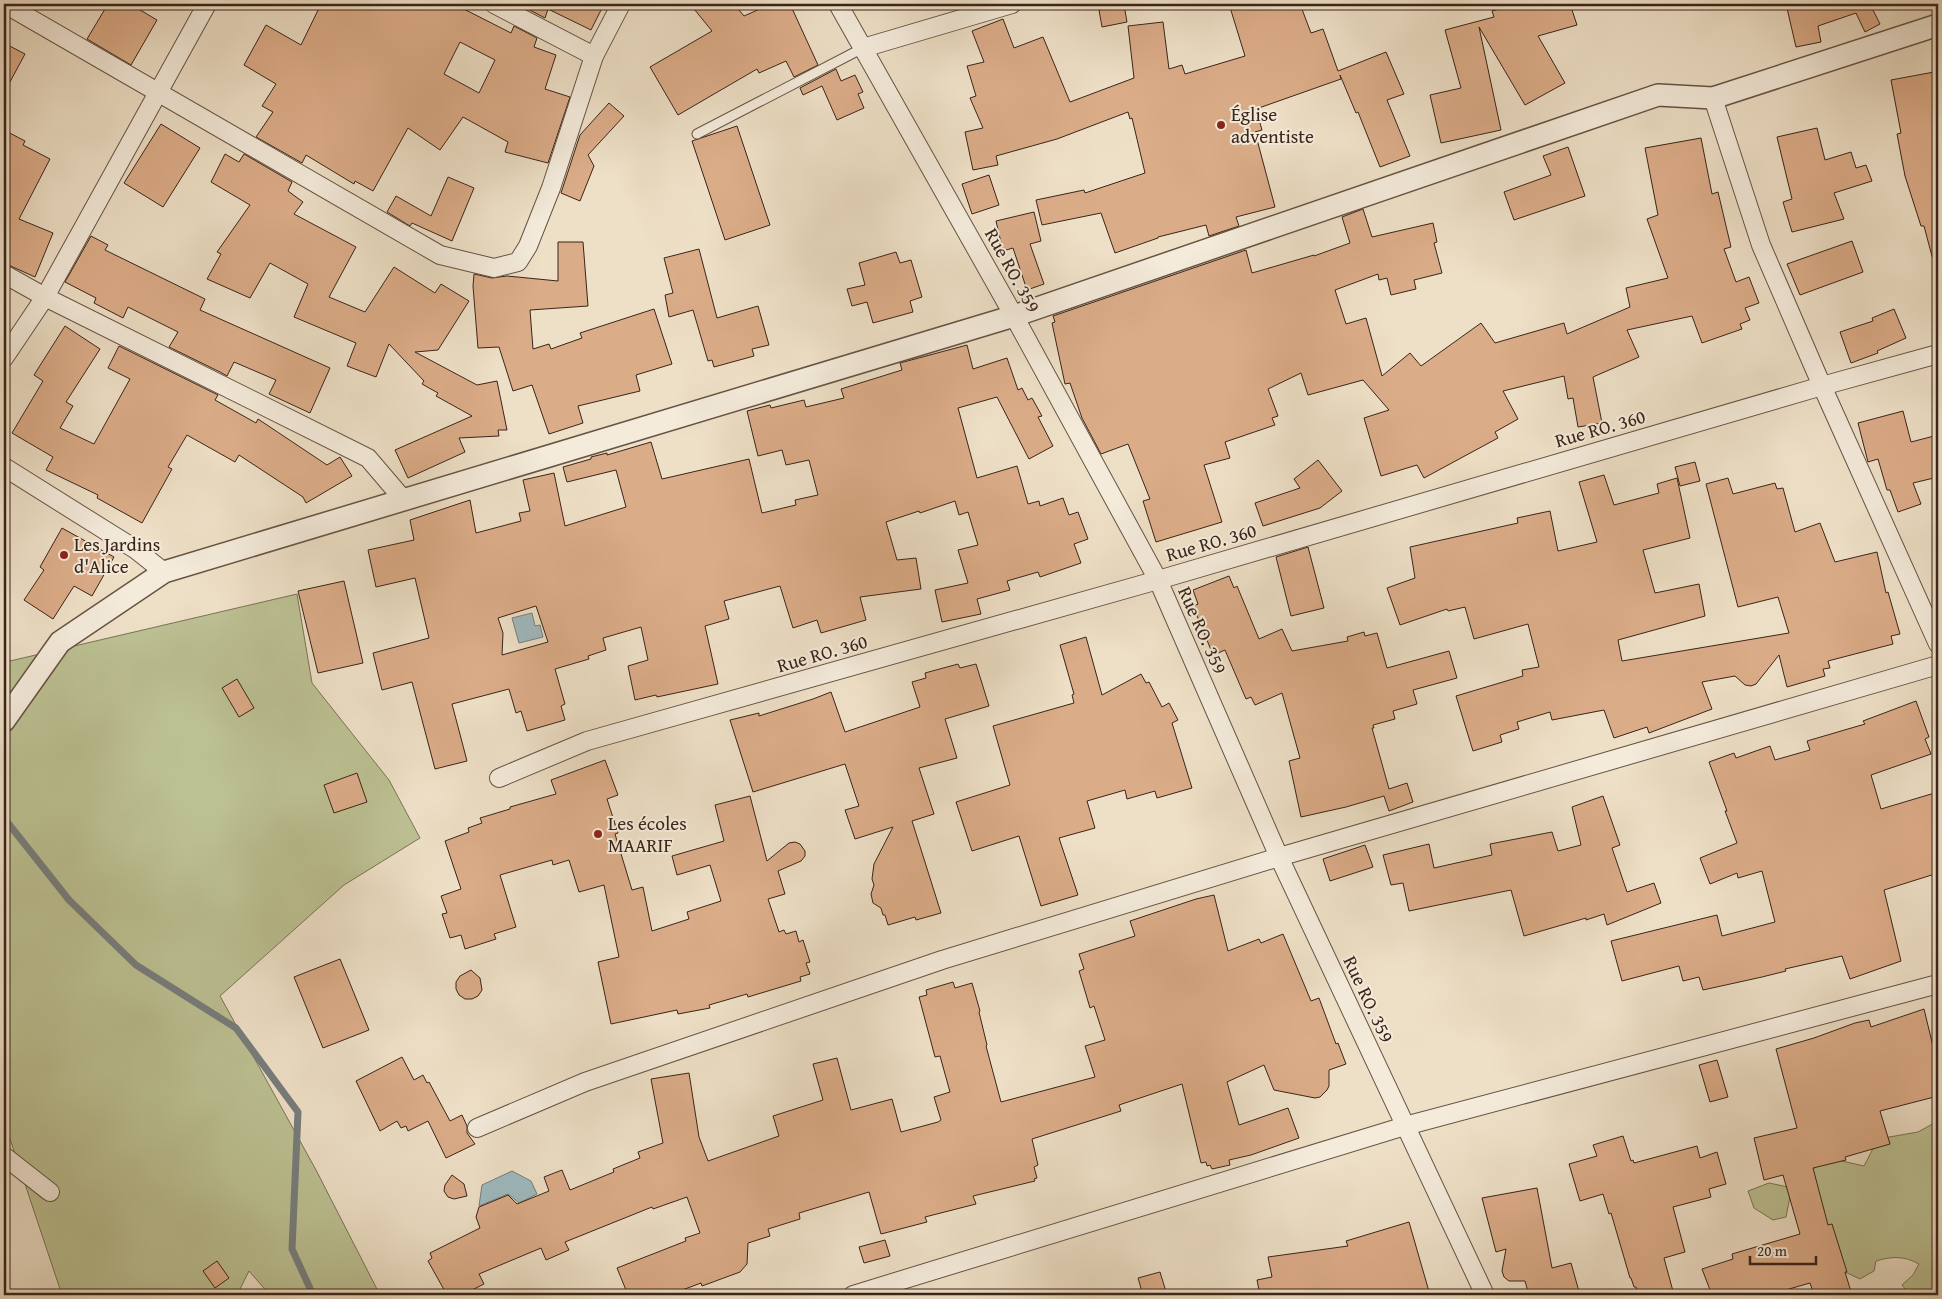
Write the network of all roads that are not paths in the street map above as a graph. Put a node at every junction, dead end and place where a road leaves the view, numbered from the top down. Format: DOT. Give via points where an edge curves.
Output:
graph roads {
  1 [pos="5,4"];
  2 [pos="208,4"];
  3 [pos="494,4"];
  4 [pos="621,4"];
  5 [pos="838,4"];
  6 [pos="1012,4"];
  7 [pos="1938,25"];
  8 [pos="863,48"];
  9 [pos="594,56"];
  10 [pos="159,94"];
  11 [pos="1713,98"];
  12 [pos="697,134"];
  13 [pos="4,274"];
  14 [pos="45,297"];
  15 [pos="1014,316"];
  16 [pos="1938,354"];
  17 [pos="4,358"];
  18 [pos="1822,386"];
  19 [pos="4,466"];
  20 [pos="402,499"];
  21 [pos="164,572"];
  22 [pos="1158,580"];
  23 [pos="1938,644"];
  24 [pos="1938,664"];
  25 [pos="4,721"];
  26 [pos="499,778"];
  27 [pos="1279,857"];
  28 [pos="1938,984"];
  29 [pos="1405,1126"];
  30 [pos="477,1128"];
  31 [pos="4,1156"];
  32 [pos="50,1192"];
  33 [pos="853,1295"];
  34 [pos="1486,1295"];
  1 -- 10 [label="street"];
  2 -- 10 [label="street"];
  3 -- 9 [label="street"];
  4 -- 9 [label="street"];
  5 -- 8 [label="street, Rue RO. 359"];
  6 -- 8 [label="street"];
  7 -- 11 [label="street"];
  8 -- 12 [label="lane"];
  8 -- 15 [label="street, Rue RO. 359"];
  9 -- 10 [label="street" via="551,188 528,246 518,262 494,268 440,255"];
  10 -- 14 [label="street"];
  11 -- 15 [label="street" via="1658,95"];
  11 -- 18 [label="street" via="1761,245"];
  13 -- 14 [label="street"];
  14 -- 17 [label="street"];
  14 -- 20 [label="street" via="368,458"];
  15 -- 20 [label="street"];
  15 -- 22 [label="street, Rue RO. 359"];
  16 -- 18 [label="street, Rue RO. 360"];
  18 -- 22 [label="street, Rue RO. 360"];
  18 -- 23 [label="street"];
  19 -- 21 [label="street" via="135,549"];
  20 -- 21 [label="street"];
  21 -- 25 [label="street" via="60,642"];
  22 -- 26 [label="street, Rue RO. 360" via="587,741"];
  22 -- 27 [label="street, Rue RO. 359"];
  24 -- 27 [label="street"];
  27 -- 29 [label="street, Rue RO. 359"];
  27 -- 30 [label="street" via="942,960 585,1082"];
  28 -- 29 [label="street"];
  29 -- 33 [label="street"];
  29 -- 34 [label="street, Rue RO. 359"];
  31 -- 32 [label="street"];
}
